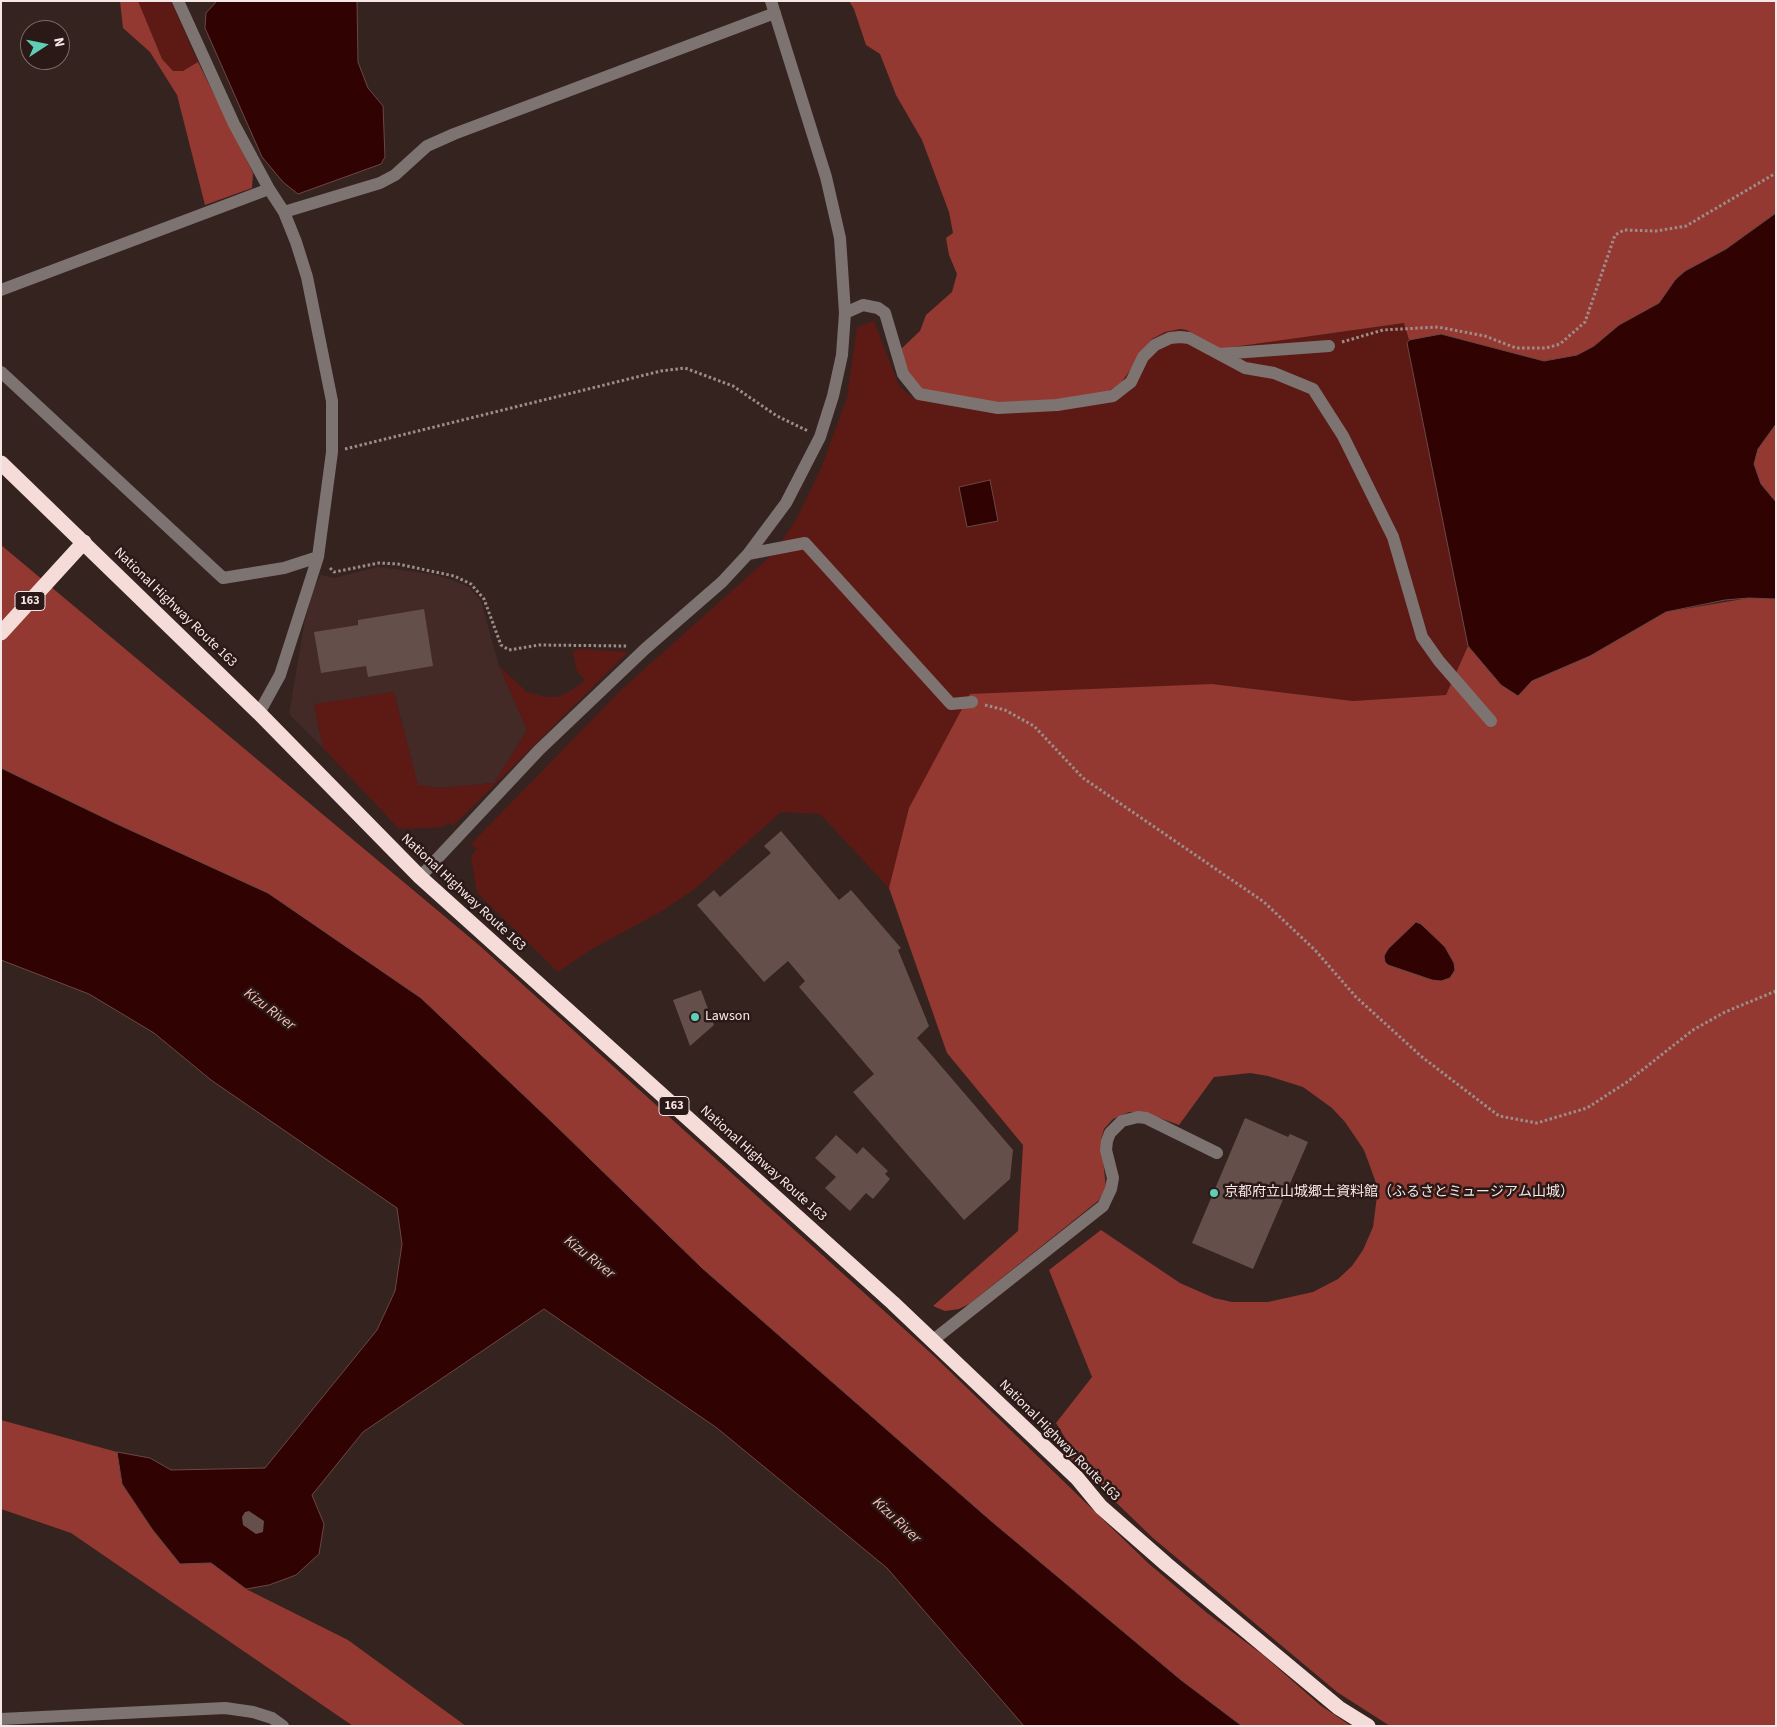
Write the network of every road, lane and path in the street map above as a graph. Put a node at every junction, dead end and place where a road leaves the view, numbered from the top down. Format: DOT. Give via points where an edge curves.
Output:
graph roads {
  1 [pos="178,1"];
  2 [pos="773,7"];
  3 [pos="1776,173"];
  4 [pos="269,189"];
  5 [pos="284,212"];
  6 [pos="1,290"];
  7 [pos="845,313"];
  8 [pos="1329,346"];
  9 [pos="1217,354"];
  10 [pos="1,372"];
  11 [pos="820,437"];
  12 [pos="332,452"];
  13 [pos="1,463"];
  14 [pos="84,542"];
  15 [pos="748,554"];
  16 [pos="318,557"];
  17 [pos="1,633"];
  18 [pos="645,649"];
  19 [pos="972,702"];
  20 [pos="259,713"];
  21 [pos="1491,722"];
  22 [pos="420,877"];
  23 [pos="1776,991"];
  24 [pos="1217,1153"];
  25 [pos="932,1341"];
  26 [pos="1,1719"];
  27 [pos="283,1726"];
  28 [pos="1368,1726"];
  1 -- 4 [label="street" via="234,124"];
  2 -- 5 [label="street" via="427,146 395,175 380,183"];
  2 -- 7 [label="street" via="826,177 840,238"];
  3 -- 8 [label="path" via="1686,226 1656,231 1624,230 1615,235 1585,322 1560,344 1546,348 1516,348 1486,336 1438,327 1383,330"];
  4 -- 5 [label="street"];
  4 -- 6 [label="street"];
  5 -- 12 [label="street" via="307,277 330,392"];
  7 -- 9 [label="street" via="863,305 885,313 903,374 919,394 998,408 1057,405 1113,396 1130,382 1148,350 1170,338 1189,338"];
  7 -- 11 [label="street" via="842,355"];
  8 -- 9 [label="street"];
  9 -- 21 [label="street" via="1245,368 1274,373 1318,393 1393,537 1422,637"];
  10 -- 16 [label="street" via="223,578 284,568"];
  11 -- 12 [label="path" via="777,416 733,386 685,368 660,371"];
  11 -- 15 [label="street" via="786,504"];
  12 -- 16 [label="street"];
  13 -- 14 [label="highway, National Highway Route 163 / 163"];
  14 -- 17 [label="highway, 163"];
  14 -- 20 [label="highway, National Highway Route 163 / 163"];
  15 -- 18 [label="street" via="722,582"];
  15 -- 19 [label="street" via="805,543 950,704"];
  16 -- 18 [label="path" via="334,572 378,563 454,576 470,584 484,599 501,645 509,650 559,644"];
  16 -- 20 [label="street" via="280,675"];
  18 -- 22 [label="street" via="539,750"];
  19 -- 23 [label="path" via="1005,710 1034,726 1083,778 1264,902 1314,950 1356,997 1422,1057 1499,1116 1537,1123 1587,1108 1627,1082 1693,1030 1725,1012"];
  20 -- 22 [label="highway, National Highway Route 163 / 163"];
  22 -- 25 [label="highway, National Highway Route 163 / 163"];
  24 -- 25 [label="street" via="1146,1118 1122,1121 1106,1141 1112,1178 1103,1206"];
  25 -- 28 [label="highway, National Highway Route 163 / 163" via="1076,1478 1101,1507 1338,1708"];
  26 -- 27 [label="street" via="225,1708 254,1712"];
}
